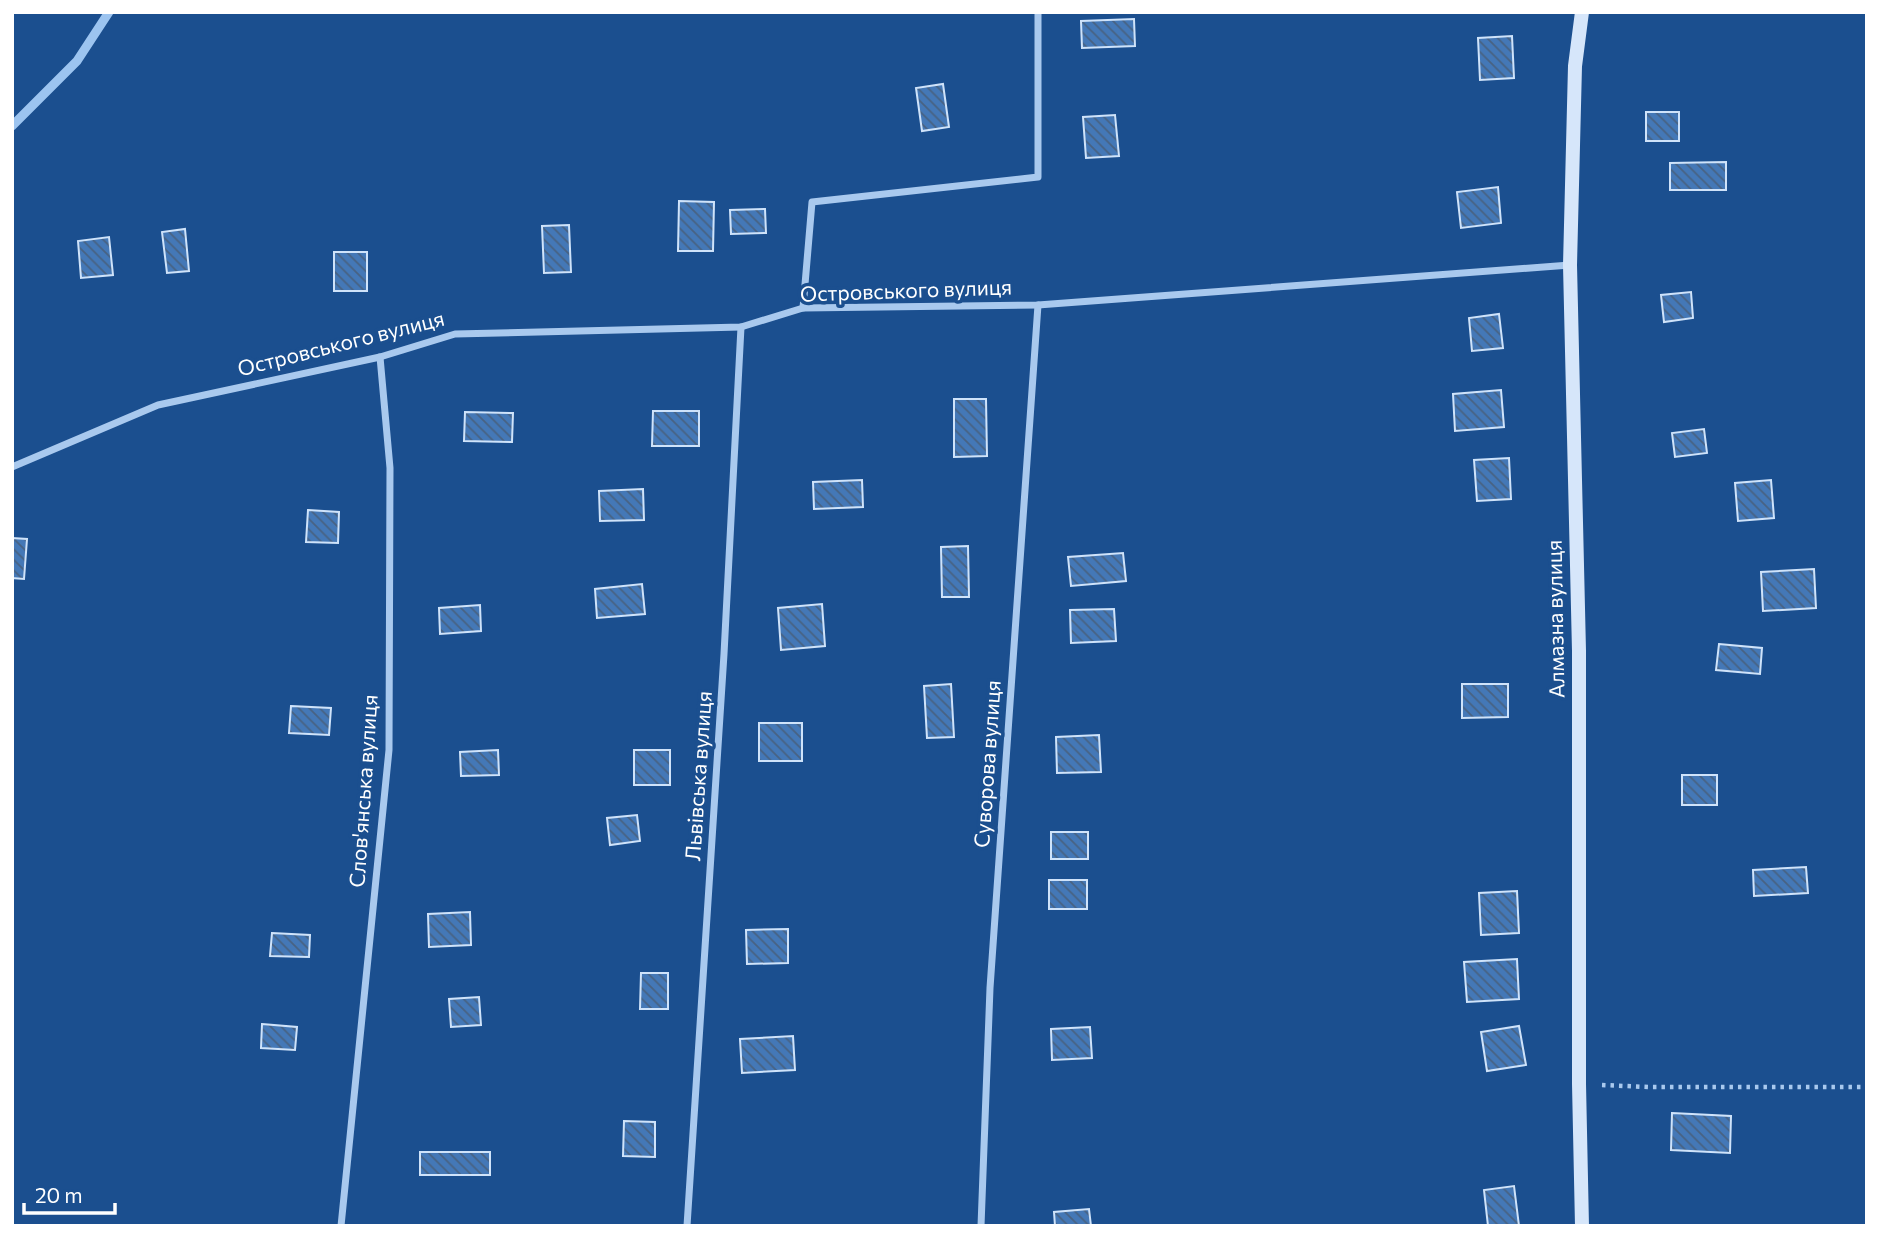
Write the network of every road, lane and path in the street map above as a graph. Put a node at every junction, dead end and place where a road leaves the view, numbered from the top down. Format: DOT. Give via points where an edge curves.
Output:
graph roads {
  1 [pos="1038,12"];
  2 [pos="1581,12"];
  3 [pos="1570,265"];
  4 [pos="1038,305"];
  5 [pos="803,308"];
  6 [pos="741,327"];
  7 [pos="380,357"];
  8 [pos="12,467"];
  9 [pos="1579,1084"];
  10 [pos="1867,1087"];
  11 [pos="341,1226"];
  12 [pos="687,1226"];
  13 [pos="981,1226"];
  14 [pos="1582,1226"];
  1 -- 5 [label="street" via="1038,177 812,202"];
  2 -- 3 [label="main road, Алмазна вулиця" via="1575,66"];
  3 -- 4 [label="street, Островського вулиця"];
  3 -- 9 [label="main road, Алмазна вулиця" via="1578,650"];
  4 -- 5 [label="street, Островського вулиця"];
  4 -- 13 [label="street, Суворова вулиця" via="990,988"];
  5 -- 6 [label="street, Островського вулиця"];
  6 -- 7 [label="street, Островського вулиця" via="455,334"];
  6 -- 12 [label="street, Львівська вулиця"];
  7 -- 8 [label="street, Островського вулиця" via="158,405"];
  7 -- 11 [label="street, Слов'янська вулиця" via="390,468 389,750"];
  9 -- 10 [label="path"];
  9 -- 14 [label="main road, Алмазна вулиця"];
}
